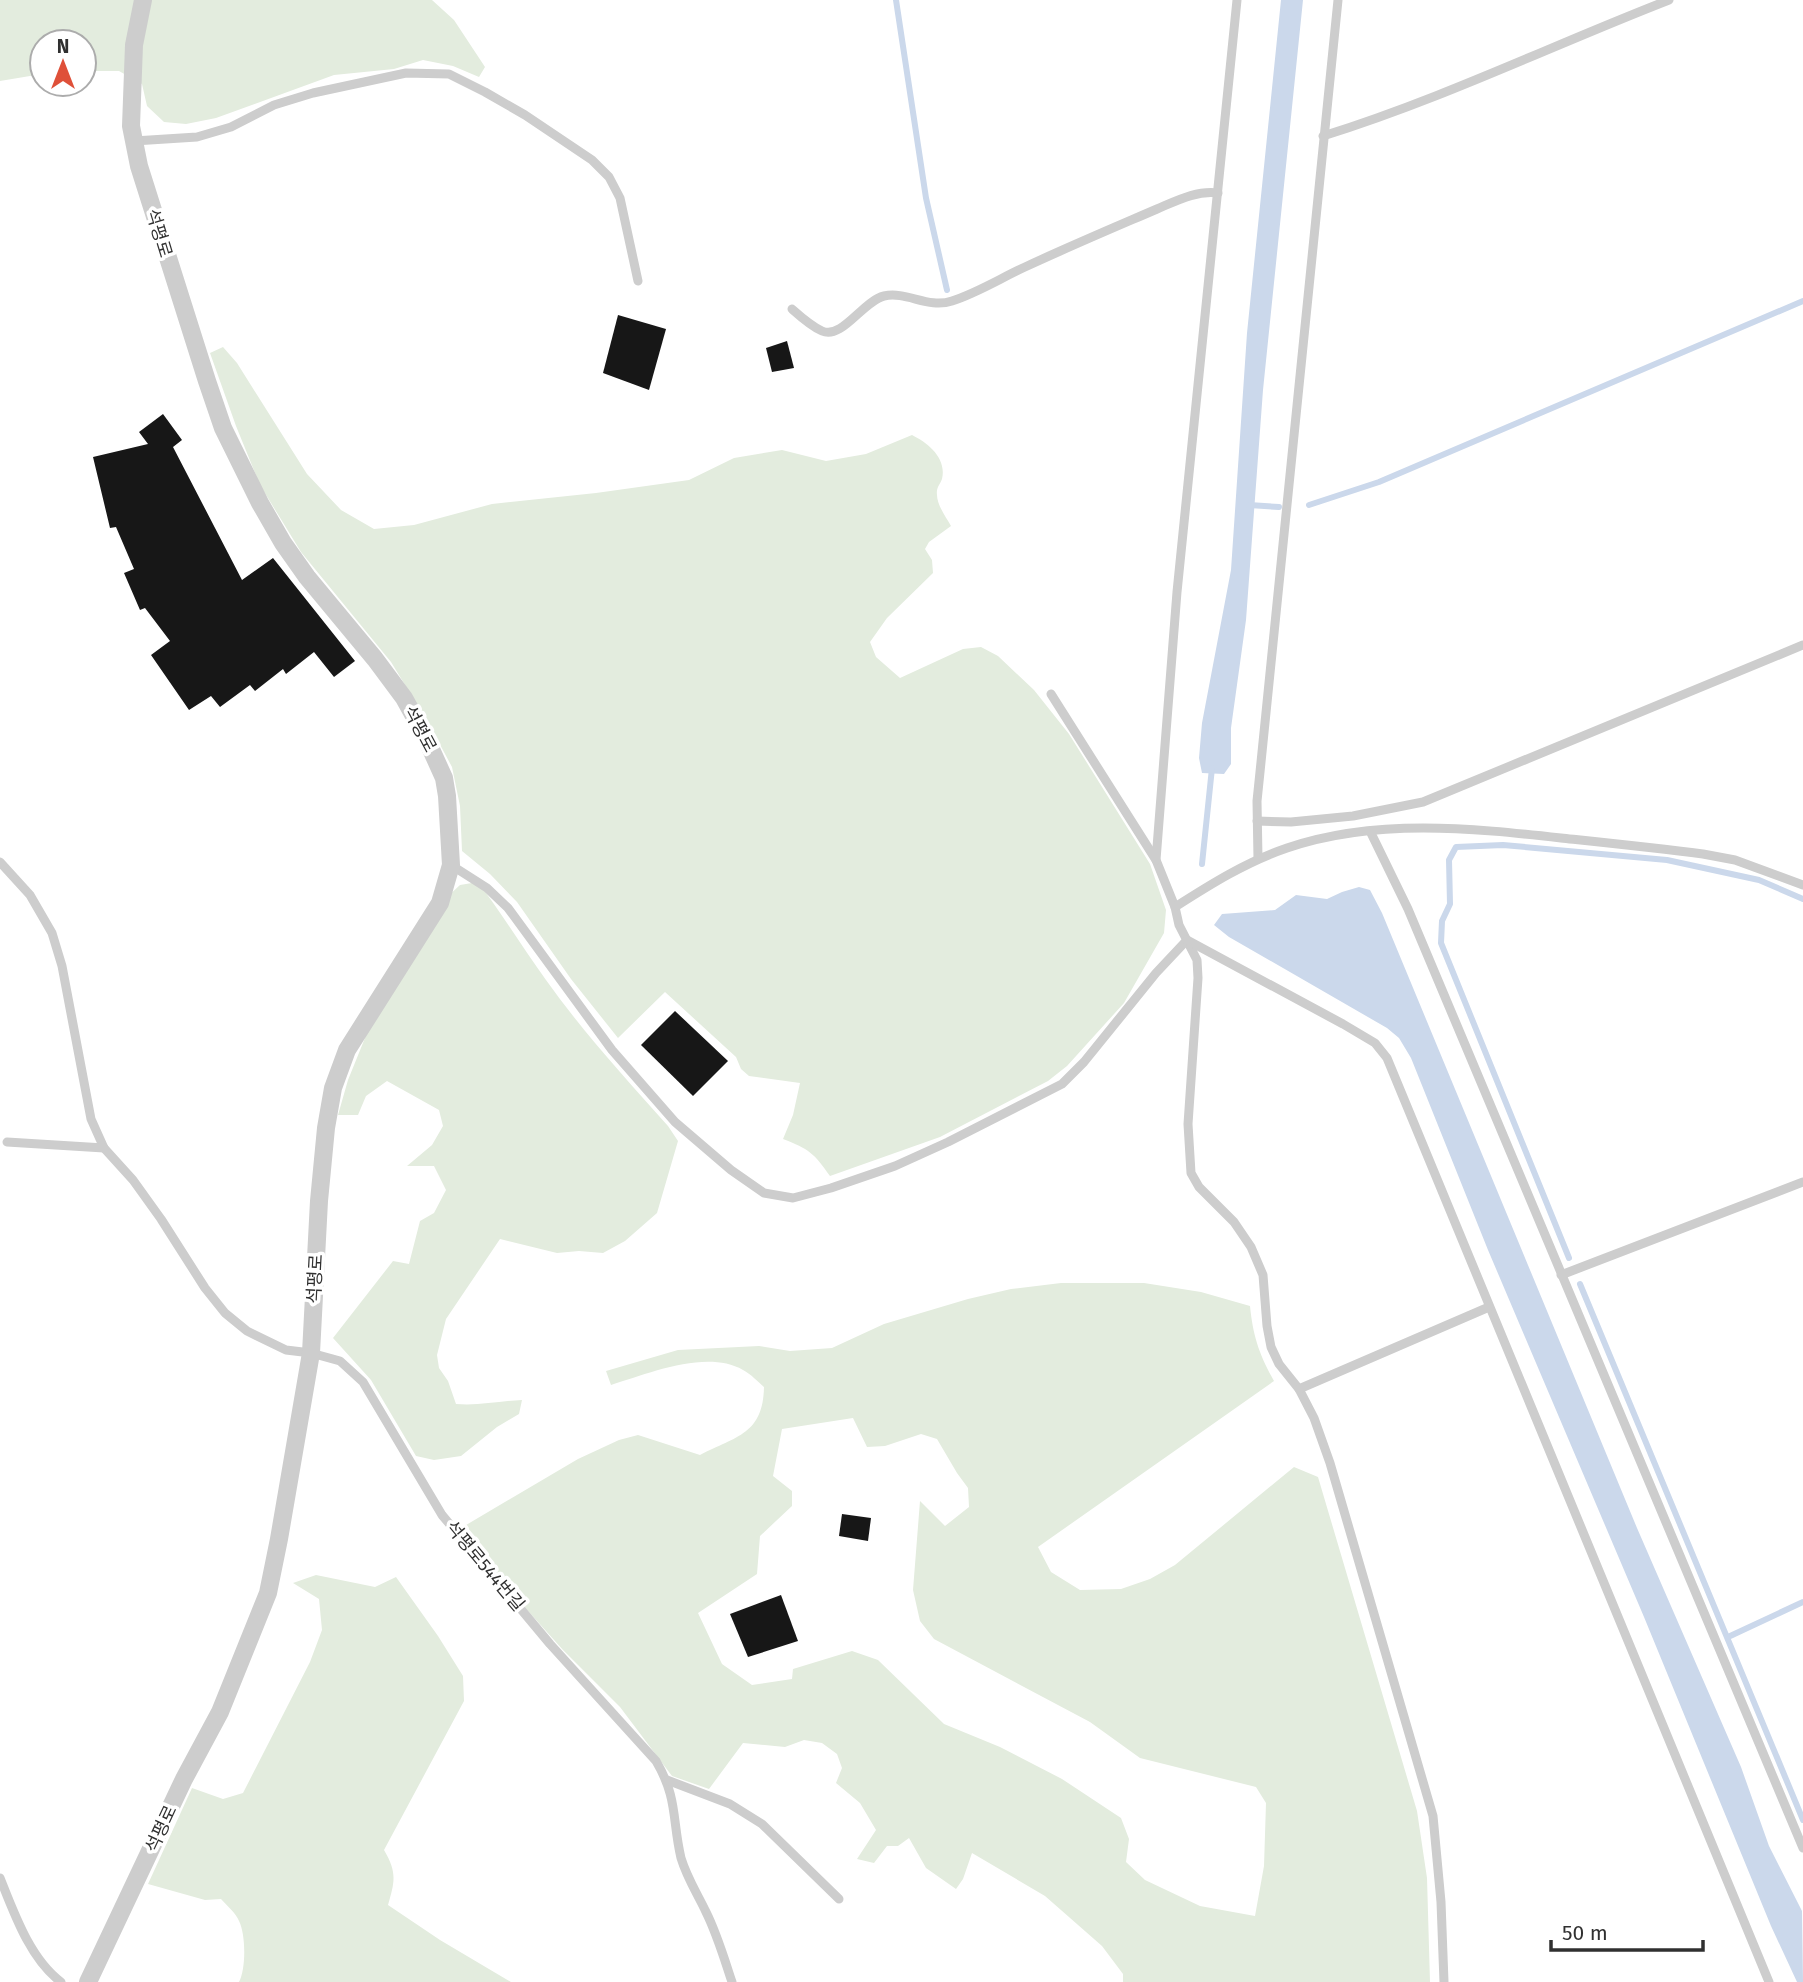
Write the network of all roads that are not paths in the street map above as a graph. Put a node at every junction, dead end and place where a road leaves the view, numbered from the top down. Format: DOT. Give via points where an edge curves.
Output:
graph roads {
  1 [pos="143,0"];
  2 [pos="1237,0"];
  3 [pos="1338,0"];
  4 [pos="1669,0"];
  5 [pos="1324,136"];
  6 [pos="134,141"];
  7 [pos="1217,193"];
  8 [pos="638,281"];
  9 [pos="792,309"];
  10 [pos="1803,645"];
  11 [pos="1051,694"];
  12 [pos="1257,821"];
  13 [pos="1370,831"];
  14 [pos="1258,859"];
  15 [pos="1156,860"];
  16 [pos="0,862"];
  17 [pos="451,865"];
  18 [pos="1803,885"];
  19 [pos="1175,907"];
  20 [pos="1187,940"];
  21 [pos="7,1142"];
  22 [pos="104,1148"];
  23 [pos="1803,1182"];
  24 [pos="1562,1275"];
  25 [pos="1489,1307"];
  26 [pos="311,1353"];
  27 [pos="1299,1388"];
  28 [pos="667,1780"];
  29 [pos="1803,1848"];
  30 [pos="0,1878"];
  31 [pos="839,1899"];
  32 [pos="91,1981"];
  33 [pos="61,1982"];
  34 [pos="732,1982"];
  35 [pos="1444,1982"];
  36 [pos="1769,1982"];
  1 -- 6 [label="street, 석평로" via="131,92"];
  2 -- 7 [label="lane"];
  3 -- 5 [label="lane"];
  4 -- 5 [label="lane" via="1449,93"];
  5 -- 12 [label="lane"];
  6 -- 8 [label="lane" via="197,137 313,93 406,73 449,74 525,115 592,160 609,177 620,198"];
  6 -- 17 [label="street, 석평로" via="223,428 284,543 404,698 425,736 444,778"];
  7 -- 9 [label="lane" via="1206,191 1178,200 952,301 925,303 881,297 834,333 814,327"];
  7 -- 15 [label="lane"];
  10 -- 12 [label="lane" via="1423,802 1353,816"];
  11 -- 15 [label="lane"];
  12 -- 14 [label="lane"];
  13 -- 14 [label="lane" via="1289,847"];
  13 -- 18 [label="lane" via="1421,827 1506,832 1703,854 1735,860"];
  13 -- 24 [label="lane" via="1408,909"];
  14 -- 19 [label="lane"];
  15 -- 19 [label="lane"];
  16 -- 22 [label="lane" via="30,895 52,933 90,1119"];
  17 -- 20 [label="lane" via="508,908 612,1050 675,1122 764,1193 793,1198 895,1166 1062,1084"];
  17 -- 26 [label="street, 석평로" via="440,902 347,1050 333,1088 319,1201"];
  19 -- 20 [label="lane"];
  20 -- 25 [label="lane" via="1375,1043 1391,1068"];
  20 -- 27 [label="lane" via="1197,960 1198,978 1188,1124 1191,1173 1251,1247 1263,1275 1271,1347"];
  21 -- 22 [label="lane"];
  22 -- 26 [label="lane" via="133,1180 225,1313 267,1343"];
  23 -- 24 [label="lane"];
  24 -- 29 [label="lane"];
  25 -- 27 [label="lane"];
  25 -- 36 [label="lane"];
  26 -- 28 [label="lane, 석평로544번길" via="340,1362 363,1382 442,1515 550,1644 635,1736"];
  26 -- 32 [label="street, 석평로" via="268,1593 220,1712"];
  27 -- 35 [label="lane" via="1330,1463 1433,1816"];
  28 -- 31 [label="lane" via="730,1804 762,1824"];
  28 -- 34 [label="lane, 석평로544번길" via="681,1857 719,1939"];
  30 -- 33 [label="lane" via="26,1935 50,1974"];
}
